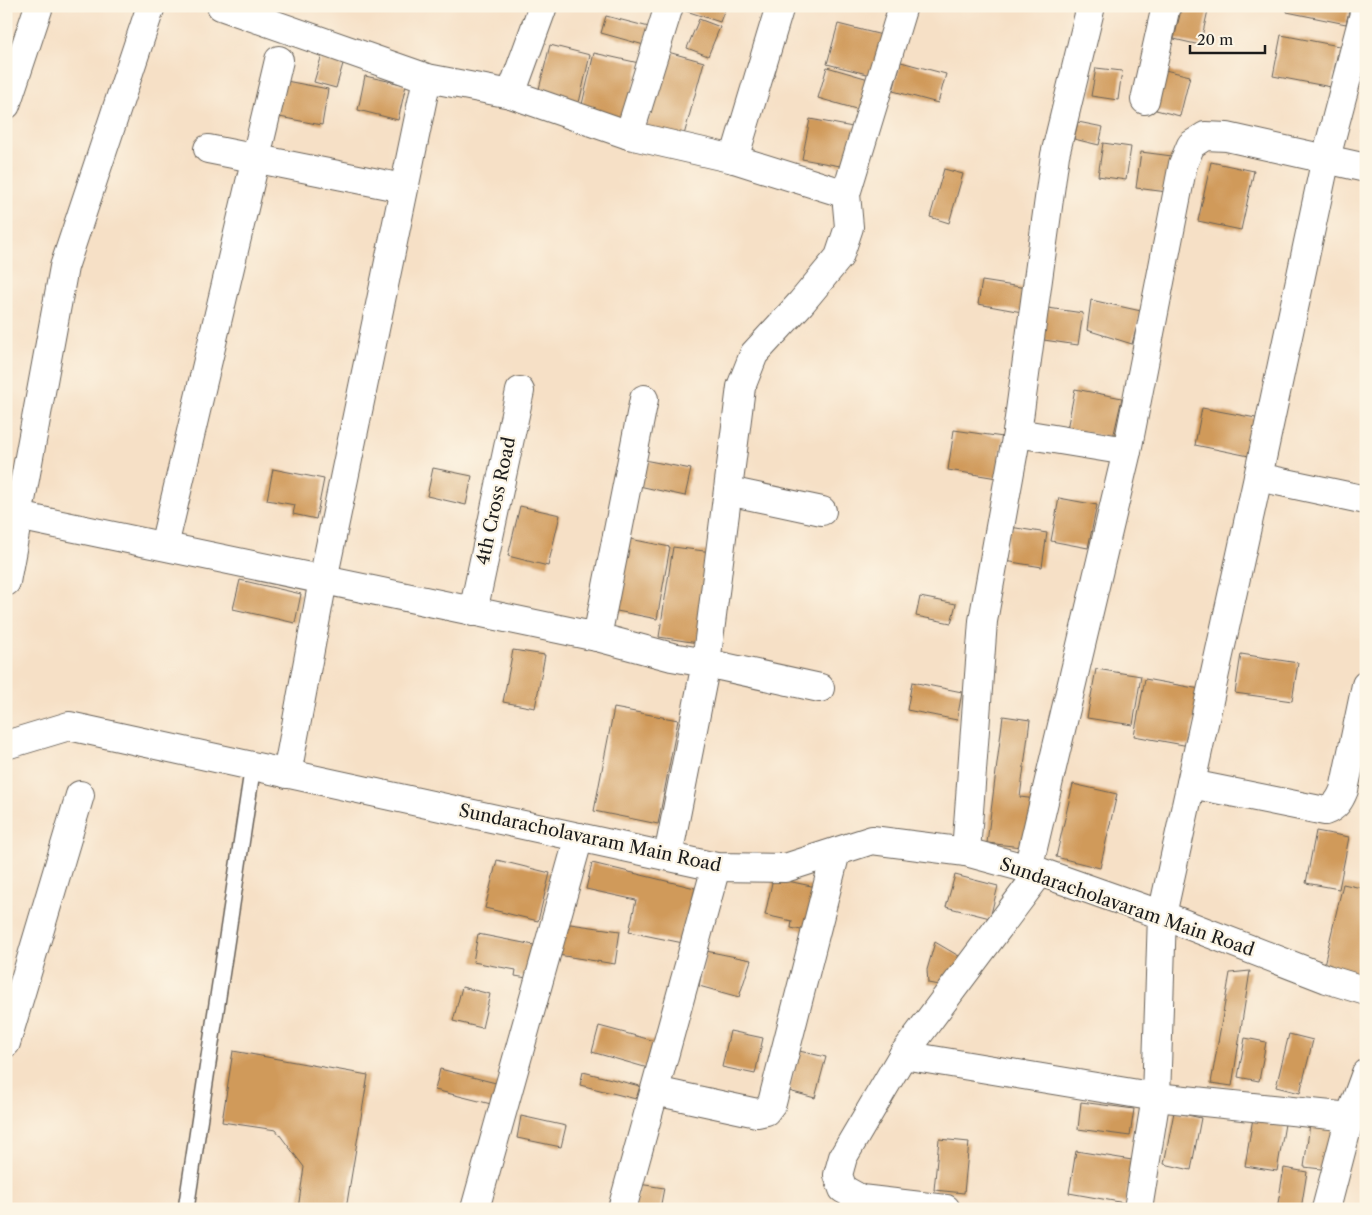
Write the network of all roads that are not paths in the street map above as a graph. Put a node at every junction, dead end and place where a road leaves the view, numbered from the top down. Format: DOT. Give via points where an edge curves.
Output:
graph roads {
  1 [pos="39,6"];
  2 [pos="152,6"];
  3 [pos="221,6"];
  4 [pos="669,6"];
  5 [pos="780,6"];
  6 [pos="903,6"];
  7 [pos="1091,6"];
  8 [pos="1166,6"];
  9 [pos="1366,6"];
  10 [pos="540,7"];
  11 [pos="1361,42"];
  12 [pos="279,60"];
  13 [pos="427,78"];
  14 [pos="511,94"];
  15 [pos="1145,100"];
  16 [pos="6,105"];
  17 [pos="629,135"];
  18 [pos="208,149"];
  19 [pos="1326,158"];
  20 [pos="255,159"];
  21 [pos="734,159"];
  22 [pos="1366,168"];
  23 [pos="403,188"];
  24 [pos="846,194"];
  25 [pos="520,391"];
  26 [pos="644,399"];
  27 [pos="1017,433"];
  28 [pos="1128,450"];
  29 [pos="1258,477"];
  30 [pos="728,491"];
  31 [pos="1366,500"];
  32 [pos="822,511"];
  33 [pos="18,516"];
  34 [pos="164,546"];
  35 [pos="323,580"];
  36 [pos="6,582"];
  37 [pos="473,612"];
  38 [pos="597,638"];
  39 [pos="706,663"];
  40 [pos="1366,685"];
  41 [pos="820,688"];
  42 [pos="6,745"];
  43 [pos="253,765"];
  44 [pos="287,774"];
  45 [pos="1191,784"];
  46 [pos="80,795"];
  47 [pos="579,837"];
  48 [pos="836,852"];
  49 [pos="966,852"];
  50 [pos="668,856"];
  51 [pos="716,867"];
  52 [pos="1034,870"];
  53 [pos="1162,915"];
  54 [pos="1366,991"];
  55 [pos="6,1043"];
  56 [pos="903,1055"];
  57 [pos="1366,1073"];
  58 [pos="655,1091"];
  59 [pos="1156,1096"];
  60 [pos="1350,1117"];
  61 [pos="186,1209"];
  62 [pos="475,1209"];
  63 [pos="622,1209"];
  64 [pos="946,1209"];
  65 [pos="1138,1209"];
  66 [pos="1326,1209"];
  1 -- 16 [label="street"];
  2 -- 33 [label="street" via="64,267"];
  3 -- 13 [label="street"];
  4 -- 17 [label="street"];
  5 -- 21 [label="street"];
  6 -- 24 [label="street"];
  7 -- 27 [label="street" via="1055,155"];
  8 -- 15 [label="street"];
  9 -- 11 [label="street"];
  10 -- 14 [label="street"];
  11 -- 19 [label="street"];
  12 -- 20 [label="street"];
  13 -- 14 [label="street"];
  13 -- 23 [label="street"];
  14 -- 17 [label="street"];
  17 -- 21 [label="street"];
  18 -- 20 [label="street"];
  19 -- 22 [label="street"];
  19 -- 28 [label="street" via="1227,136 1205,136 1191,145 1183,164"];
  19 -- 29 [label="street"];
  20 -- 23 [label="street"];
  20 -- 34 [label="street"];
  21 -- 24 [label="street"];
  23 -- 35 [label="street"];
  24 -- 30 [label="street" via="849,227 839,256 754,354 742,387"];
  25 -- 37 [label="street, 4th Cross Road"];
  26 -- 38 [label="street"];
  27 -- 28 [label="street"];
  27 -- 49 [label="street" via="983,621"];
  28 -- 52 [label="street"];
  29 -- 31 [label="street"];
  29 -- 45 [label="street"];
  30 -- 32 [label="street"];
  30 -- 39 [label="street"];
  33 -- 34 [label="street"];
  33 -- 36 [label="street"];
  34 -- 35 [label="street"];
  35 -- 37 [label="street"];
  35 -- 44 [label="street"];
  37 -- 38 [label="street"];
  38 -- 39 [label="street"];
  39 -- 41 [label="street"];
  39 -- 50 [label="street"];
  40 -- 45 [label="street" via="1344,790 1331,809 1326,811"];
  42 -- 43 [label="street, Sundaracholavaram Main Road" via="69,726"];
  43 -- 44 [label="street, Sundaracholavaram Main Road"];
  43 -- 61 [label="lane"];
  44 -- 47 [label="street, Sundaracholavaram Main Road"];
  45 -- 53 [label="street"];
  46 -- 55 [label="street"];
  47 -- 50 [label="street, Sundaracholavaram Main Road"];
  47 -- 62 [label="street"];
  48 -- 49 [label="street, Sundaracholavaram Main Road" via="872,840"];
  48 -- 51 [label="street, Sundaracholavaram Main Road" via="785,868"];
  48 -- 58 [label="street" via="772,1103 766,1111 757,1113"];
  49 -- 52 [label="street, Sundaracholavaram Main Road"];
  50 -- 51 [label="street, Sundaracholavaram Main Road"];
  51 -- 58 [label="street"];
  52 -- 53 [label="street, Sundaracholavaram Main Road"];
  52 -- 56 [label="street"];
  53 -- 54 [label="street, Sundaracholavaram Main Road" via="1327,980"];
  53 -- 59 [label="street"];
  56 -- 59 [label="street"];
  56 -- 64 [label="street" via="844,1157 838,1175 843,1189 860,1199"];
  57 -- 60 [label="street"];
  58 -- 63 [label="street"];
  59 -- 60 [label="street"];
  59 -- 65 [label="street"];
  60 -- 66 [label="street"];
}
